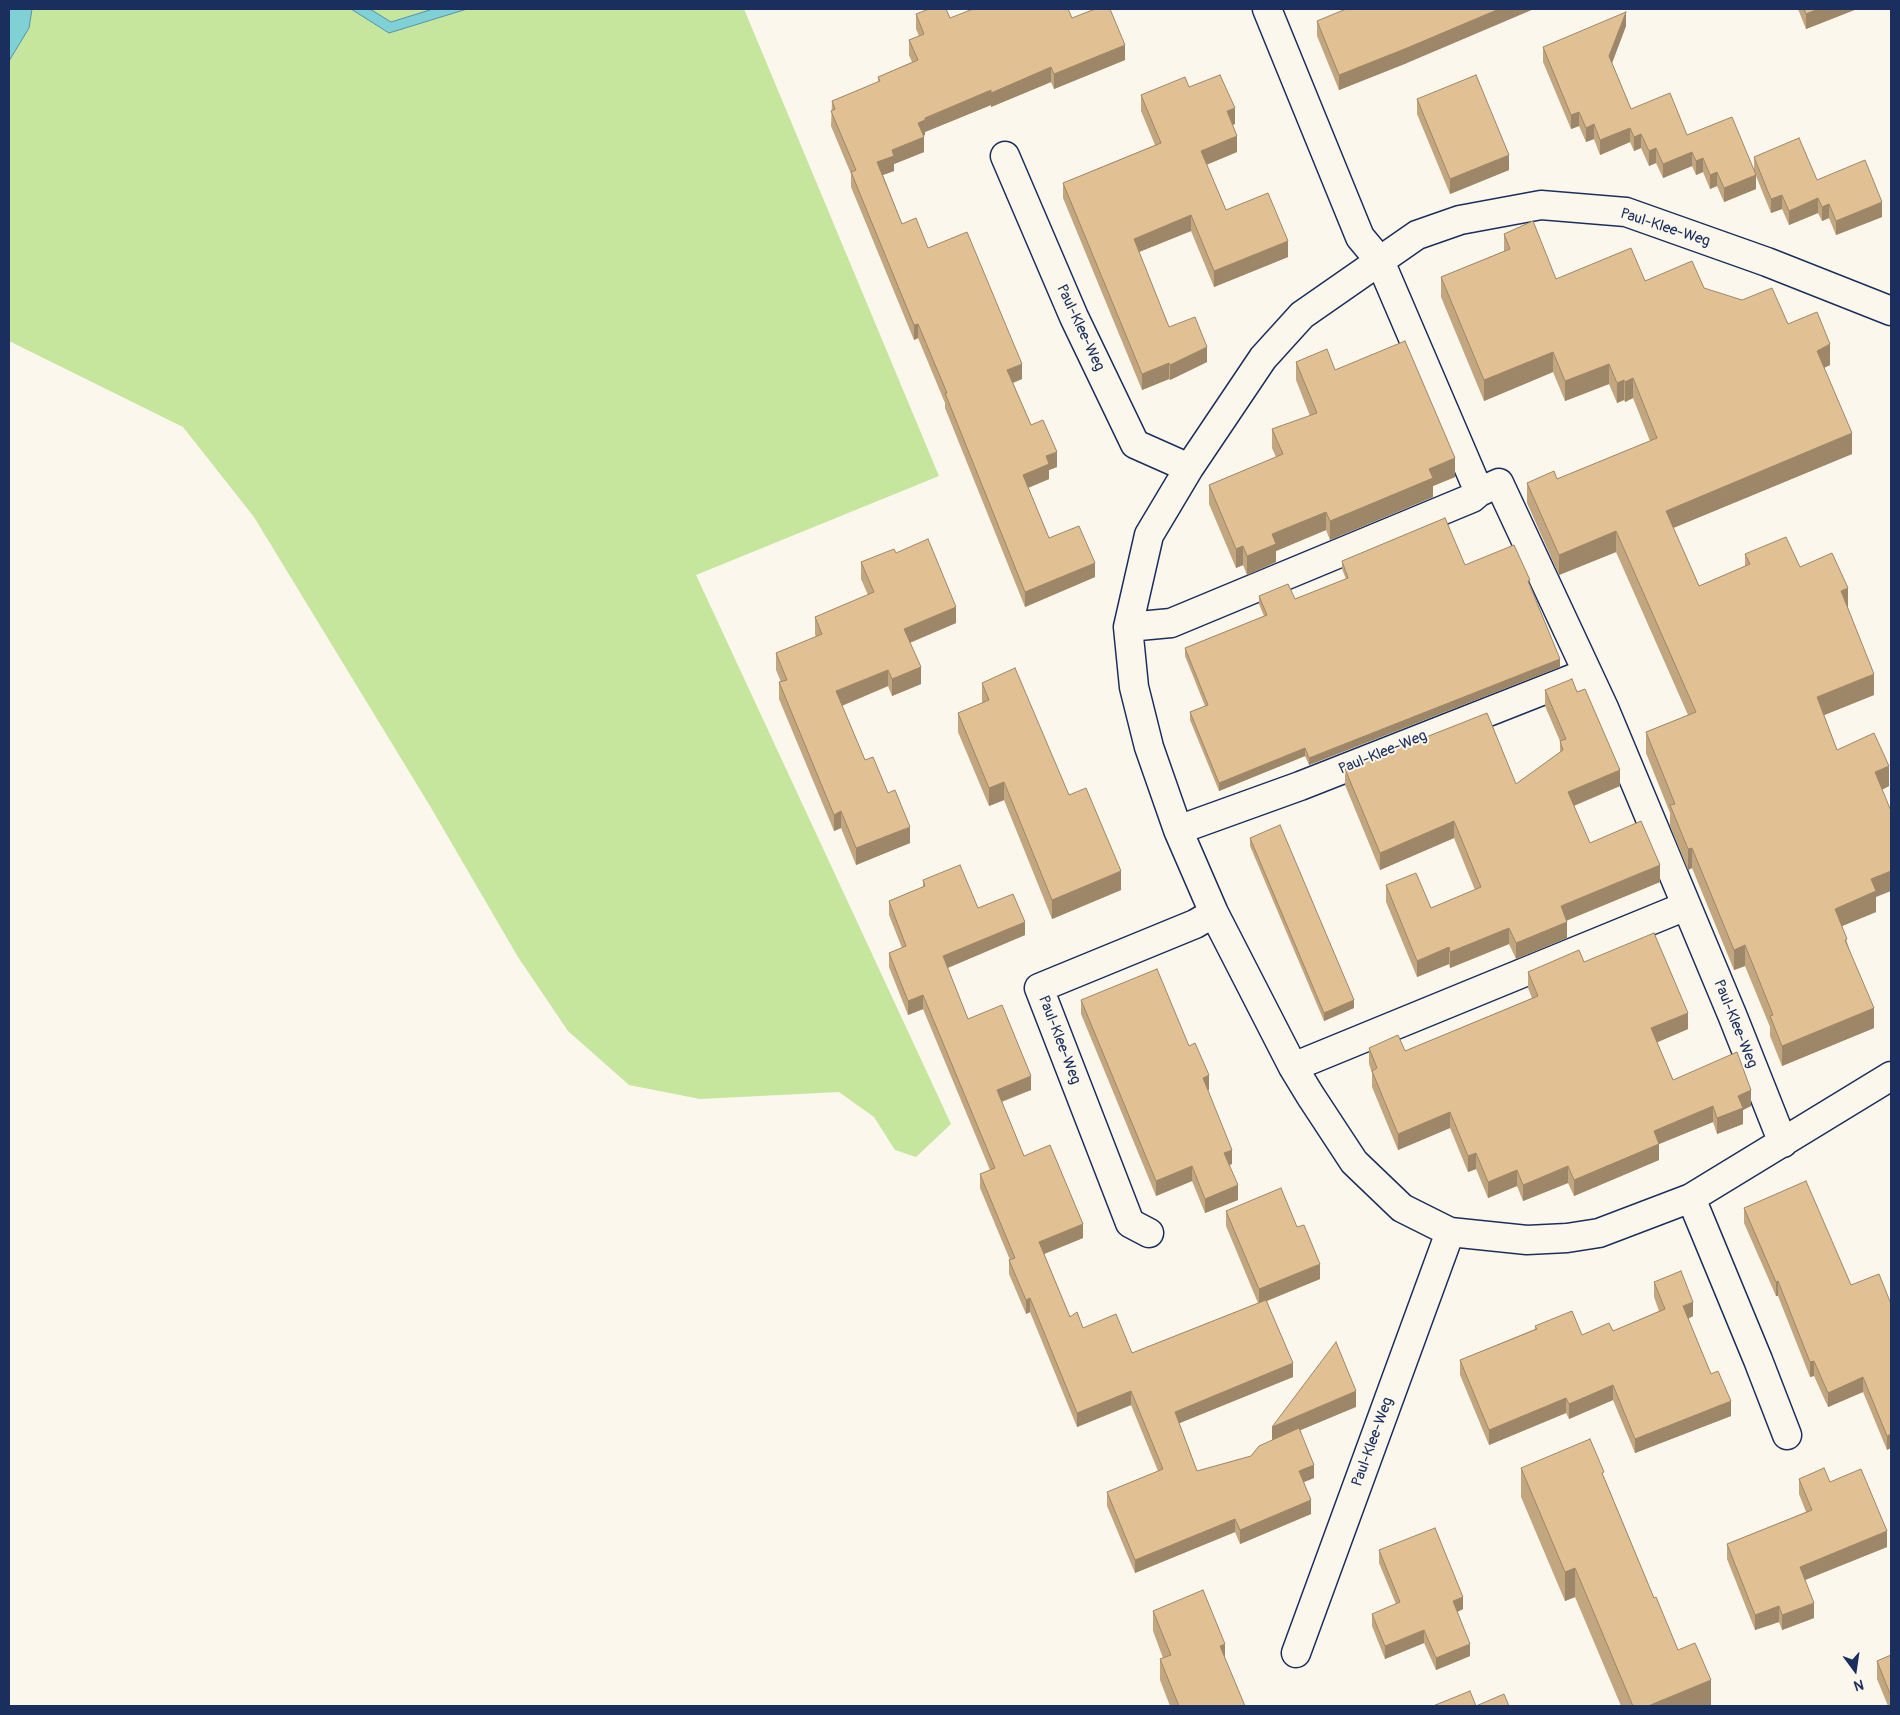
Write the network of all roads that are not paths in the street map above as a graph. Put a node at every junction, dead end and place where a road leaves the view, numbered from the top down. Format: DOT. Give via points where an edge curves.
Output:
graph roads {
  1 [pos="1266,9"];
  2 [pos="1005,156"];
  3 [pos="1380,261"];
  4 [pos="1891,311"];
  5 [pos="1189,468"];
  6 [pos="1479,492"];
  7 [pos="1128,627"];
  8 [pos="1587,673"];
  9 [pos="1178,830"];
  10 [pos="1686,906"];
  11 [pos="1214,913"];
  12 [pos="1293,1067"];
  13 [pos="1891,1076"];
  14 [pos="1783,1143"];
  15 [pos="1691,1198"];
  16 [pos="1149,1232"];
  17 [pos="1450,1232"];
  18 [pos="1787,1435"];
  19 [pos="1296,1653"];
  1 -- 3 [label="street" via="1360,237"];
  2 -- 5 [label="street, Paul-Klee-Weg" via="1074,317 1135,444"];
  3 -- 4 [label="street, Paul-Klee-Weg" via="1417,235 1460,220 1541,204 1626,212"];
  3 -- 5 [label="street, Paul-Klee-Weg" via="1302,314 1263,358"];
  3 -- 6 [label="street"];
  5 -- 7 [label="street, Paul-Klee-Weg" via="1149,535"];
  6 -- 7 [label="street, Paul-Klee-Weg" via="1472,498 1171,623"];
  6 -- 8 [label="street, Paul-Klee-Weg" via="1499,483"];
  7 -- 9 [label="street, Paul-Klee-Weg" via="1137,696"];
  8 -- 9 [label="street, Paul-Klee-Weg" via="1300,786"];
  8 -- 10 [label="street, Paul-Klee-Weg"];
  9 -- 11 [label="street, Paul-Klee-Weg"];
  10 -- 12 [label="street"];
  10 -- 14 [label="street, Paul-Klee-Weg"];
  11 -- 12 [label="street, Paul-Klee-Weg"];
  11 -- 16 [label="street, Paul-Klee-Weg" via="1195,924 1039,988 1130,1223"];
  12 -- 17 [label="street, Paul-Klee-Weg" via="1354,1162 1402,1208"];
  13 -- 14 [label="street, Paul-Klee-Weg"];
  14 -- 15 [label="street, Paul-Klee-Weg"];
  15 -- 17 [label="street, Paul-Klee-Weg" via="1599,1233 1566,1238 1527,1240"];
  15 -- 18 [label="street"];
  17 -- 19 [label="street, Paul-Klee-Weg"];
}
